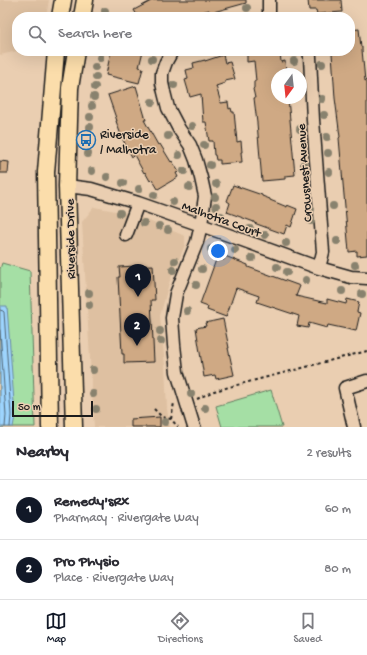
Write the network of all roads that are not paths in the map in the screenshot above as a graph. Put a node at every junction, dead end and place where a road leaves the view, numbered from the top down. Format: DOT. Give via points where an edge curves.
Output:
graph roads {
  1 [pos="63,0"];
  2 [pos="85,0"];
  3 [pos="269,0"];
  4 [pos="61,12"];
  5 [pos="83,12"];
  6 [pos="269,12"];
  7 [pos="56,56"];
  8 [pos="75,56"];
  9 [pos="169,56"];
  10 [pos="310,56"];
  11 [pos="68,186"];
  12 [pos="138,203"];
  13 [pos="201,225"];
  14 [pos="126,235"];
  15 [pos="319,268"];
  16 [pos="367,278"];
  17 [pos="367,381"];
  18 [pos="50,427"];
  19 [pos="74,427"];
  20 [pos="194,427"];
  21 [pos="354,427"];
  1 -- 4 [label="main road"];
  2 -- 5 [label="main road"];
  3 -- 6 [label="street"];
  7 -- 18 [label="main road, Riverside Drive" via="46,172"];
  8 -- 11 [label="main road, Riverside Drive" via="70,88"];
  9 -- 13 [label="street" via="162,73 162,83 168,108 190,145 201,178 205,196"];
  10 -- 15 [label="street, Crowsnest Avenue" via="323,252"];
  11 -- 12 [label="street, Malhotra Court" via="91,189"];
  11 -- 19 [label="main road, Riverside Drive"];
  12 -- 13 [label="street, Malhotra Court"];
  12 -- 14 [label="street"];
  13 -- 15 [label="street, Malhotra Court"];
  13 -- 20 [label="street" via="198,242 176,294 172,318 177,372"];
  15 -- 16 [label="street, Malhotra Court" via="350,277"];
  17 -- 21 [label="street" via="345,388"];
}
